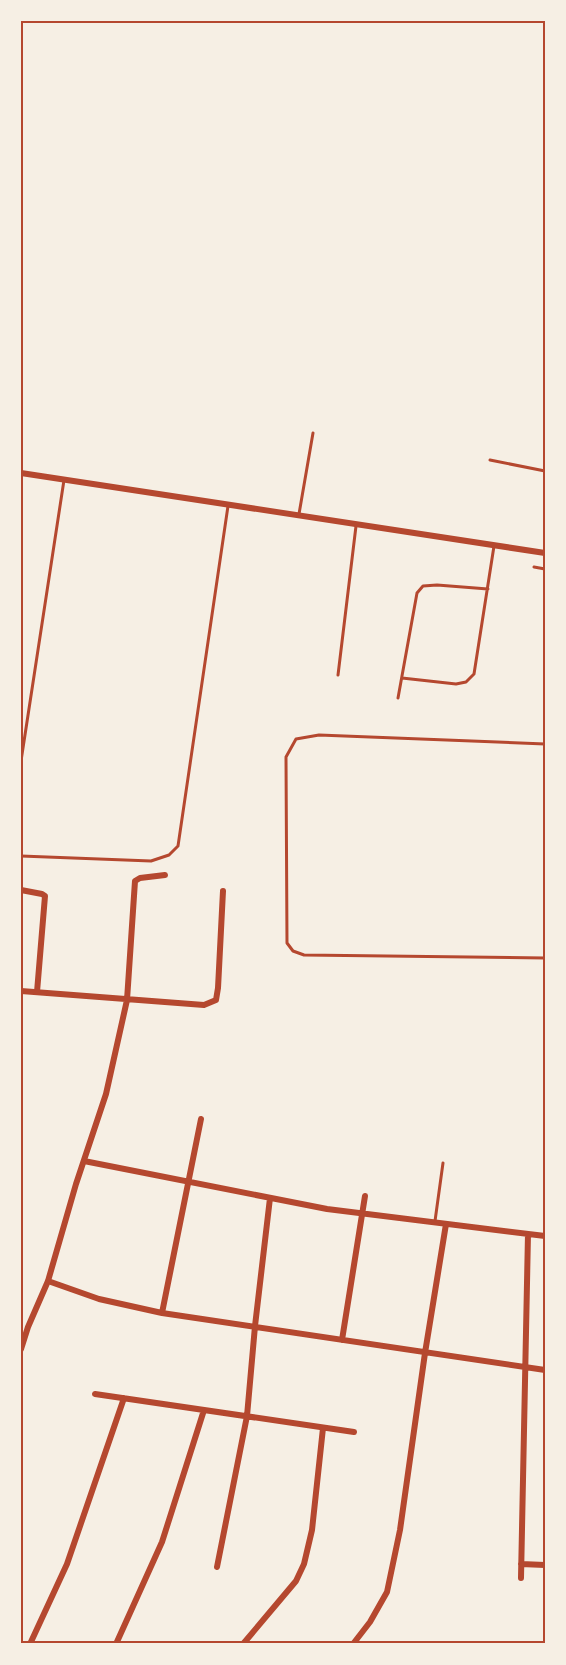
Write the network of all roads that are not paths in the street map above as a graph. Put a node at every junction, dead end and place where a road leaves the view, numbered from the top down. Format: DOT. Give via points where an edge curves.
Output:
graph roads {
  1 [pos="313,433"];
  2 [pos="490,460"];
  3 [pos="545,471"];
  4 [pos="21,473"];
  5 [pos="64,480"];
  6 [pos="228,505"];
  7 [pos="298,515"];
  8 [pos="356,524"];
  9 [pos="494,545"];
  10 [pos="545,553"];
  11 [pos="534,567"];
  12 [pos="545,569"];
  13 [pos="488,589"];
  14 [pos="338,675"];
  15 [pos="402,678"];
  16 [pos="398,698"];
  17 [pos="545,744"];
  18 [pos="21,761"];
  19 [pos="21,856"];
  20 [pos="165,875"];
  21 [pos="21,890"];
  22 [pos="223,891"];
  23 [pos="545,958"];
  24 [pos="21,991"];
  25 [pos="37,992"];
  26 [pos="128,999"];
  27 [pos="201,1119"];
  28 [pos="84,1161"];
  29 [pos="443,1163"];
  30 [pos="188,1182"];
  31 [pos="365,1196"];
  32 [pos="270,1198"];
  33 [pos="361,1214"];
  34 [pos="435,1222"];
  35 [pos="446,1224"];
  36 [pos="528,1234"];
  37 [pos="545,1236"];
  38 [pos="48,1281"];
  39 [pos="162,1313"];
  40 [pos="255,1326"];
  41 [pos="342,1340"];
  42 [pos="21,1350"];
  43 [pos="425,1353"];
  44 [pos="526,1368"];
  45 [pos="545,1370"];
  46 [pos="95,1394"];
  47 [pos="124,1398"];
  48 [pos="204,1410"];
  49 [pos="247,1416"];
  50 [pos="323,1428"];
  51 [pos="354,1432"];
  52 [pos="521,1564"];
  53 [pos="545,1565"];
  54 [pos="217,1567"];
  55 [pos="521,1578"];
  56 [pos="30,1644"];
  57 [pos="116,1644"];
  58 [pos="243,1644"];
  59 [pos="354,1644"];
  1 -- 7 [label="lane"];
  2 -- 3 [label="lane"];
  4 -- 5 [label="street"];
  5 -- 6 [label="street"];
  5 -- 18 [label="lane"];
  6 -- 7 [label="street"];
  6 -- 19 [label="lane" via="178,846 169,855 151,861"];
  7 -- 8 [label="street"];
  8 -- 9 [label="street"];
  8 -- 14 [label="lane"];
  9 -- 10 [label="street"];
  9 -- 13 [label="lane"];
  11 -- 12 [label="lane"];
  13 -- 15 [label="lane" via="423,586 417,593"];
  13 -- 15 [label="lane" via="474,674 456,684"];
  15 -- 16 [label="lane"];
  17 -- 23 [label="lane" via="319,735 297,739 286,757 287,943 293,951 304,955"];
  20 -- 26 [label="street" via="135,881"];
  21 -- 25 [label="street" via="45,896"];
  22 -- 26 [label="street" via="216,1000 204,1005"];
  24 -- 25 [label="street"];
  25 -- 26 [label="street"];
  26 -- 28 [label="street" via="106,1094"];
  27 -- 30 [label="street"];
  28 -- 30 [label="street"];
  28 -- 38 [label="street"];
  29 -- 34 [label="lane"];
  30 -- 32 [label="street"];
  30 -- 39 [label="street"];
  31 -- 33 [label="street"];
  32 -- 33 [label="street"];
  32 -- 40 [label="street"];
  33 -- 34 [label="street"];
  33 -- 41 [label="street"];
  34 -- 35 [label="street"];
  35 -- 36 [label="street"];
  35 -- 43 [label="street"];
  36 -- 37 [label="street"];
  36 -- 44 [label="street"];
  38 -- 39 [label="street" via="99,1299"];
  38 -- 42 [label="street"];
  39 -- 40 [label="street"];
  40 -- 41 [label="street"];
  40 -- 49 [label="street"];
  41 -- 43 [label="street"];
  43 -- 44 [label="street"];
  43 -- 59 [label="street" via="400,1530 387,1592"];
  44 -- 45 [label="street"];
  44 -- 52 [label="street"];
  46 -- 47 [label="street"];
  47 -- 48 [label="street"];
  47 -- 56 [label="street" via="67,1563"];
  48 -- 49 [label="street"];
  48 -- 57 [label="street" via="162,1542"];
  49 -- 50 [label="street"];
  49 -- 54 [label="street"];
  50 -- 51 [label="street"];
  50 -- 58 [label="street" via="312,1530 304,1564 296,1581"];
  52 -- 53 [label="street"];
  52 -- 55 [label="street"];
}
